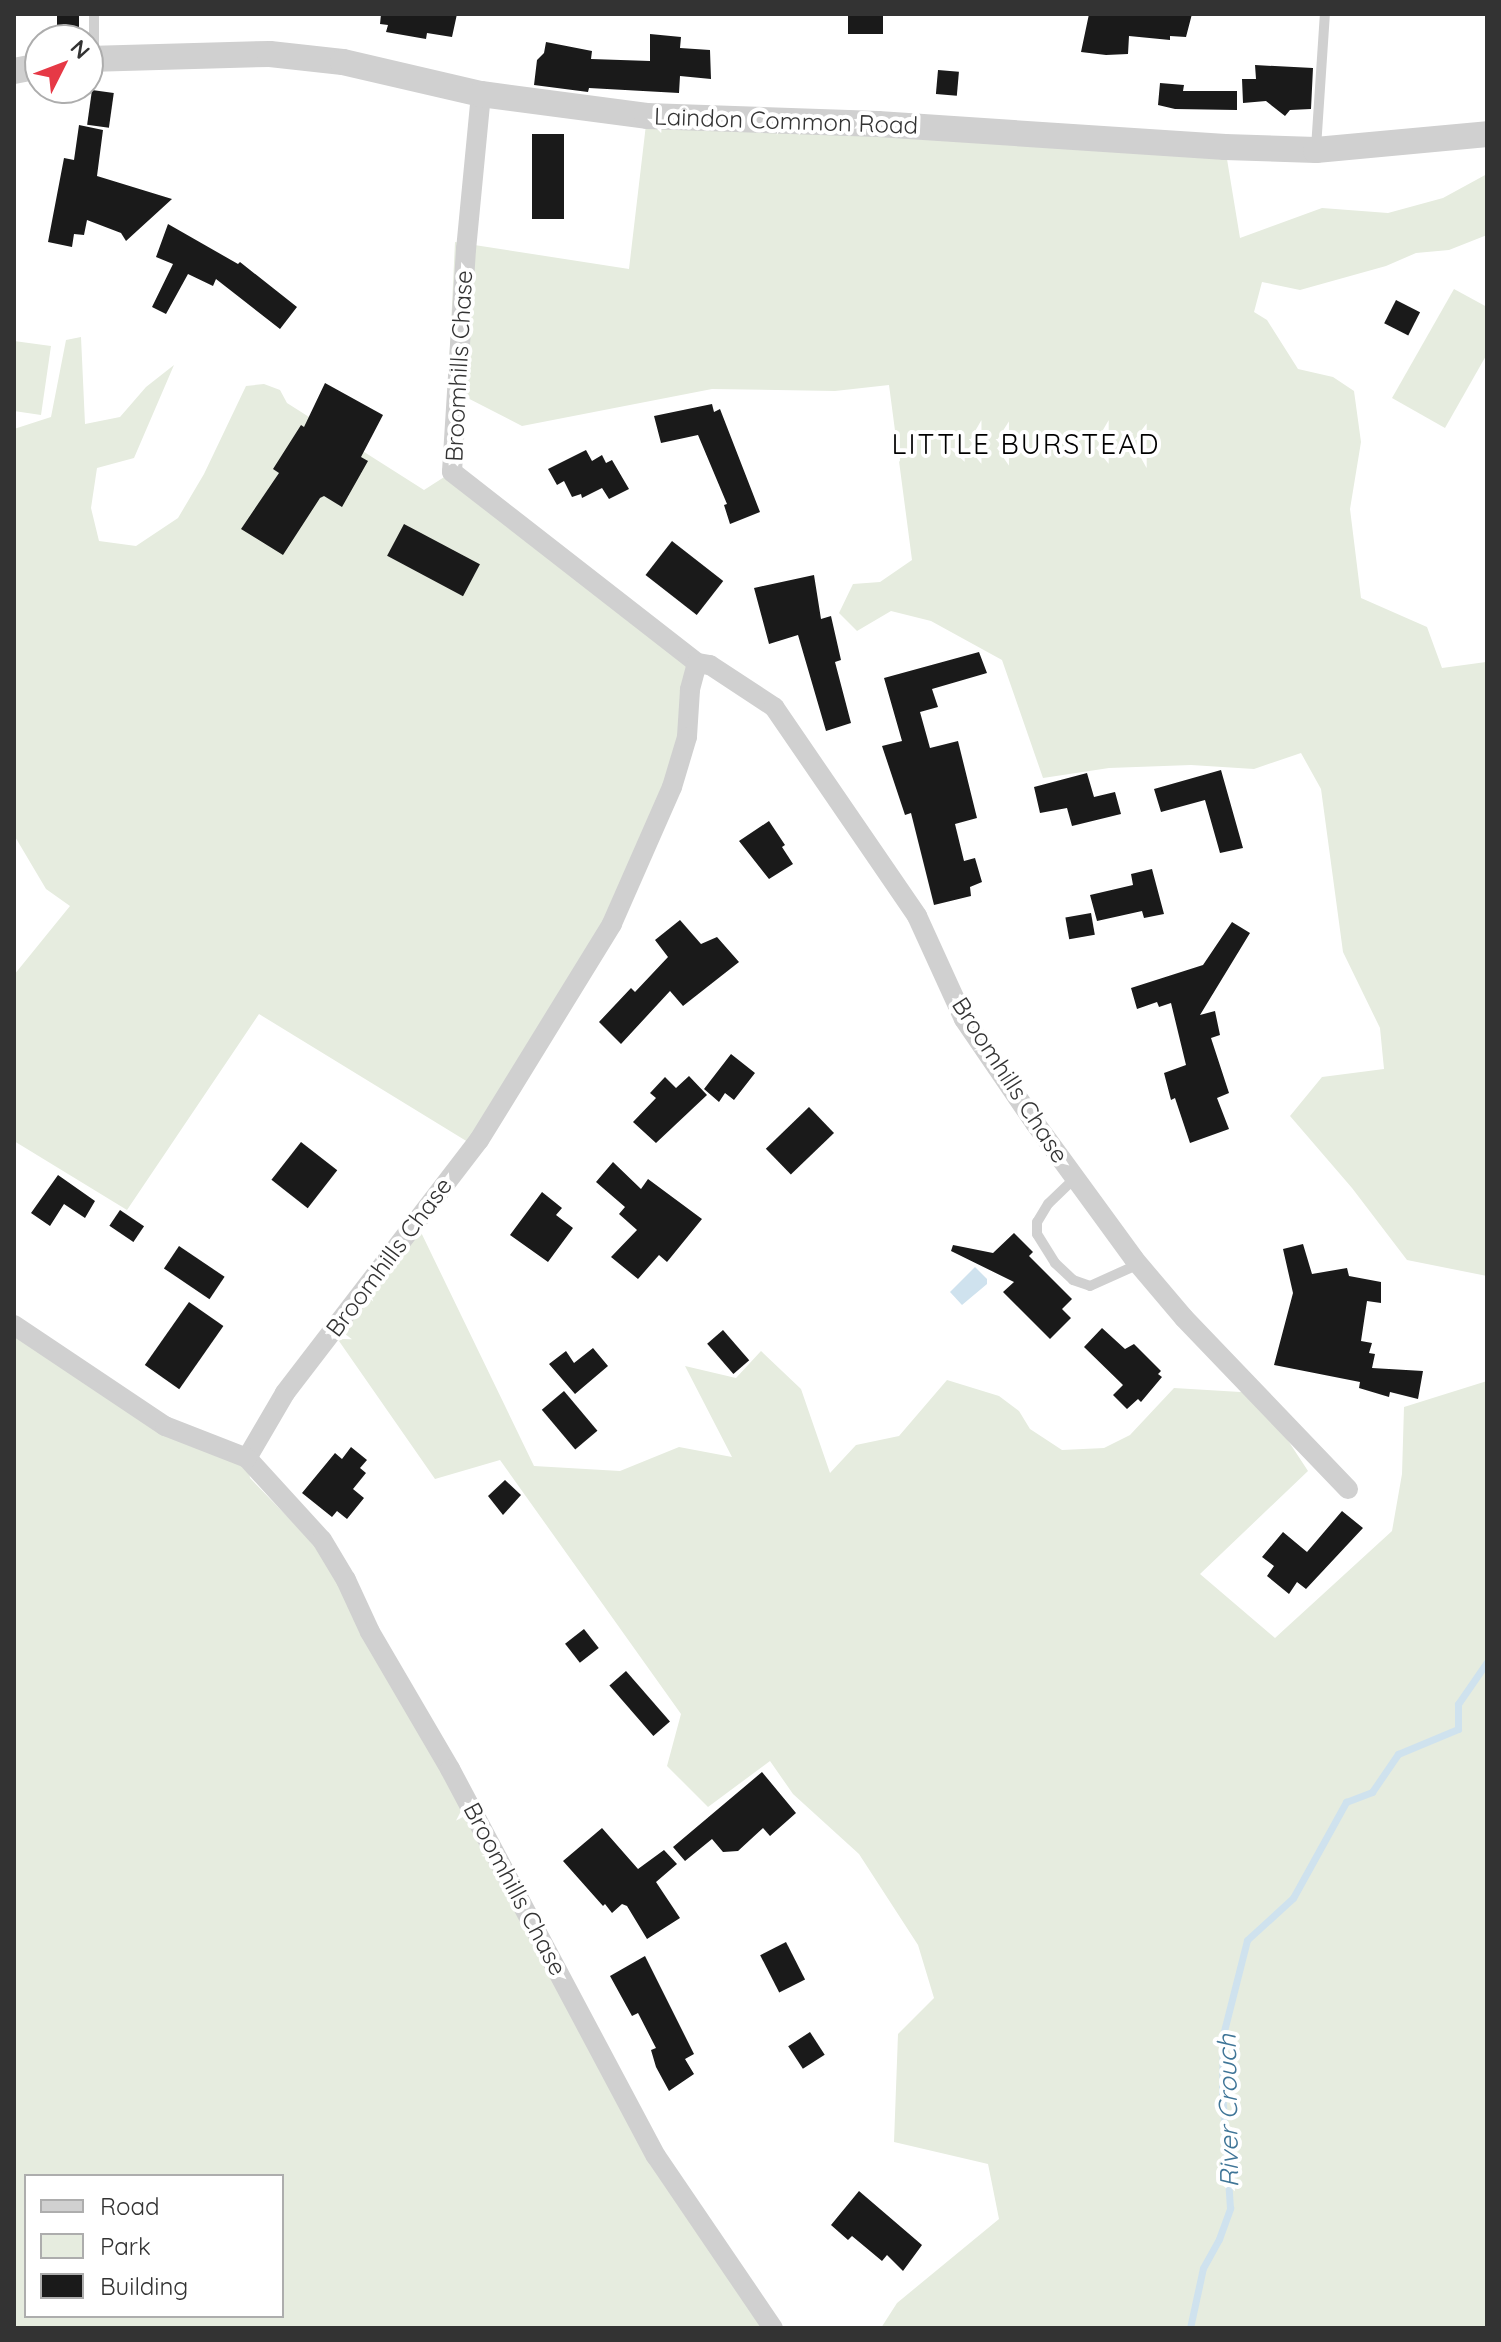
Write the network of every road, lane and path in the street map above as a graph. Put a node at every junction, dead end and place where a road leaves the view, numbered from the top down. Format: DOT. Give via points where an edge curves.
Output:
graph roads {
  1 [pos="1325,14"];
  2 [pos="104,59"];
  3 [pos="481,94"];
  4 [pos="1487,134"];
  5 [pos="1316,150"];
  6 [pos="697,663"];
  7 [pos="1075,1178"];
  8 [pos="1139,1264"];
  9 [pos="14,1325"];
  10 [pos="247,1458"];
  11 [pos="1348,1489"];
  12 [pos="773,2328"];
  1 -- 5 [label="lane"];
  2 -- 3 [label="street, Laindon Common Road" via="270,54 343,62"];
  3 -- 5 [label="street, Laindon Common Road" via="647,116"];
  3 -- 6 [label="street, Broomhills Chase" via="452,472"];
  4 -- 5 [label="street, Laindon Common Road"];
  6 -- 7 [label="street, Broomhills Chase" via="710,665 774,707 917,916 964,1019"];
  6 -- 10 [label="street, Broomhills Chase" via="687,737 672,787 612,924 479,1140 285,1393"];
  7 -- 8 [label="street, Broomhills Chase"];
  7 -- 8 [label="lane" via="1037,1222 1037,1234 1055,1263 1073,1280 1090,1286"];
  8 -- 11 [label="street, Broomhills Chase"];
  9 -- 10 [label="street, Broomhills Chase" via="165,1426"];
  10 -- 12 [label="street, Broomhills Chase" via="300,1514 346,1580 656,2156"];
}
